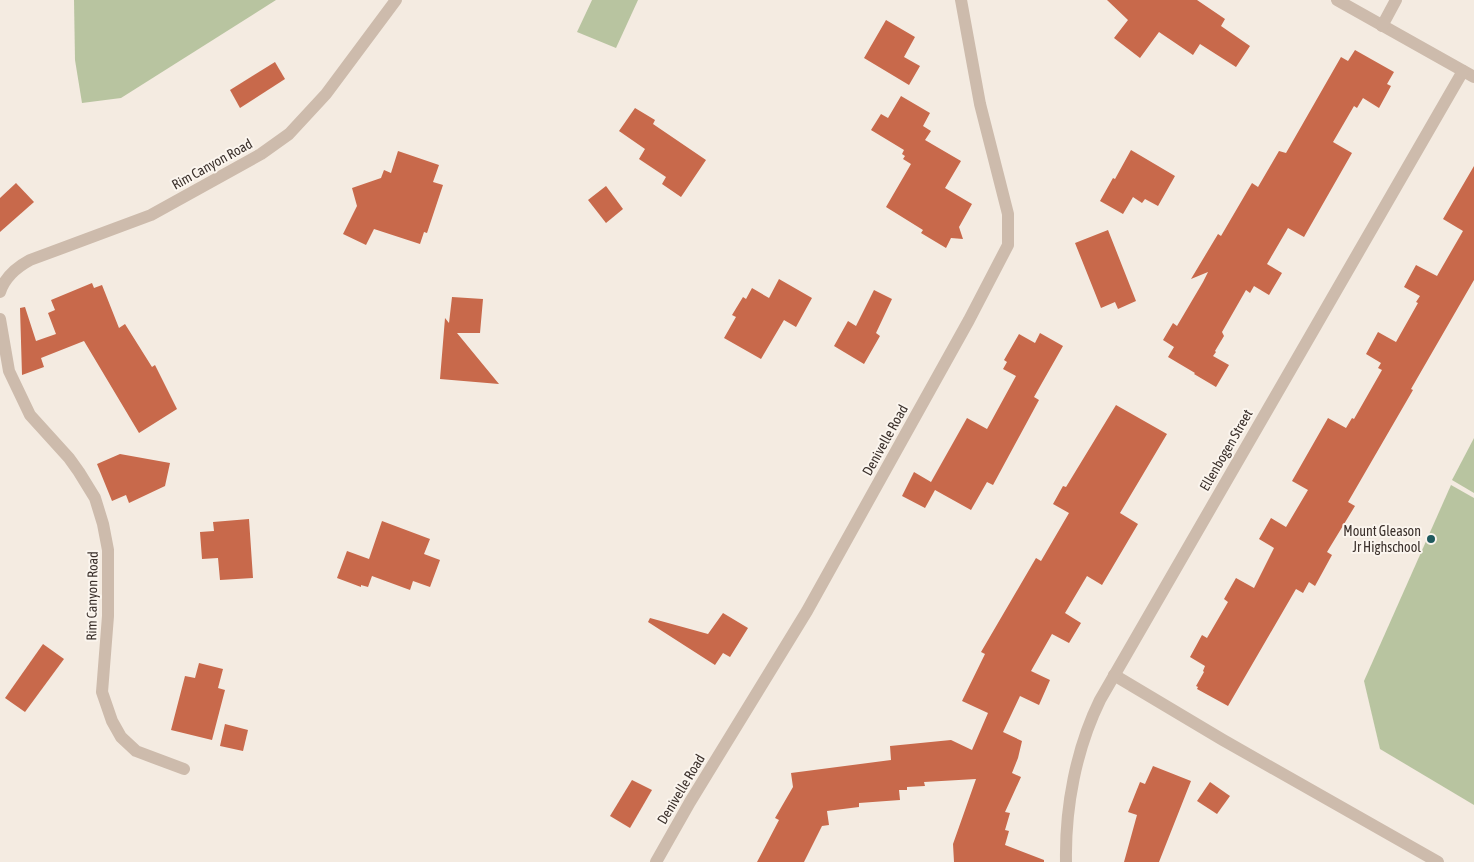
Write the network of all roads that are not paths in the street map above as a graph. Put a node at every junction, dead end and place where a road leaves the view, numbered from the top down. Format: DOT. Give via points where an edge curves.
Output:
graph roads {
  1 [pos="396,0"];
  2 [pos="961,0"];
  3 [pos="1337,0"];
  4 [pos="1396,0"];
  5 [pos="1382,26"];
  6 [pos="1468,74"];
  7 [pos="0,289"];
  8 [pos="0,319"];
  9 [pos="1114,674"];
  10 [pos="184,769"];
  11 [pos="656,862"];
  12 [pos="1066,862"];
  13 [pos="1438,862"];
  1 -- 7 [label="street, Rim Canyon Road" via="326,94 289,134 261,154 151,215 30,260 17,267"];
  2 -- 11 [label="street, Denivelle Road" via="980,104 1008,214 1008,245 807,611"];
  3 -- 5 [label="street"];
  4 -- 5 [label="street"];
  5 -- 6 [label="street"];
  6 -- 9 [label="street, Ellenbogen Street"];
  8 -- 10 [label="street, Rim Canyon Road" via="8,371 30,415 80,472 103,524 108,550 108,616 102,692 112,721 121,737 136,751"];
  9 -- 12 [label="street, Ellenbogen Street" via="1088,724 1080,753 1070,798"];
  9 -- 13 [label="street"];
}
